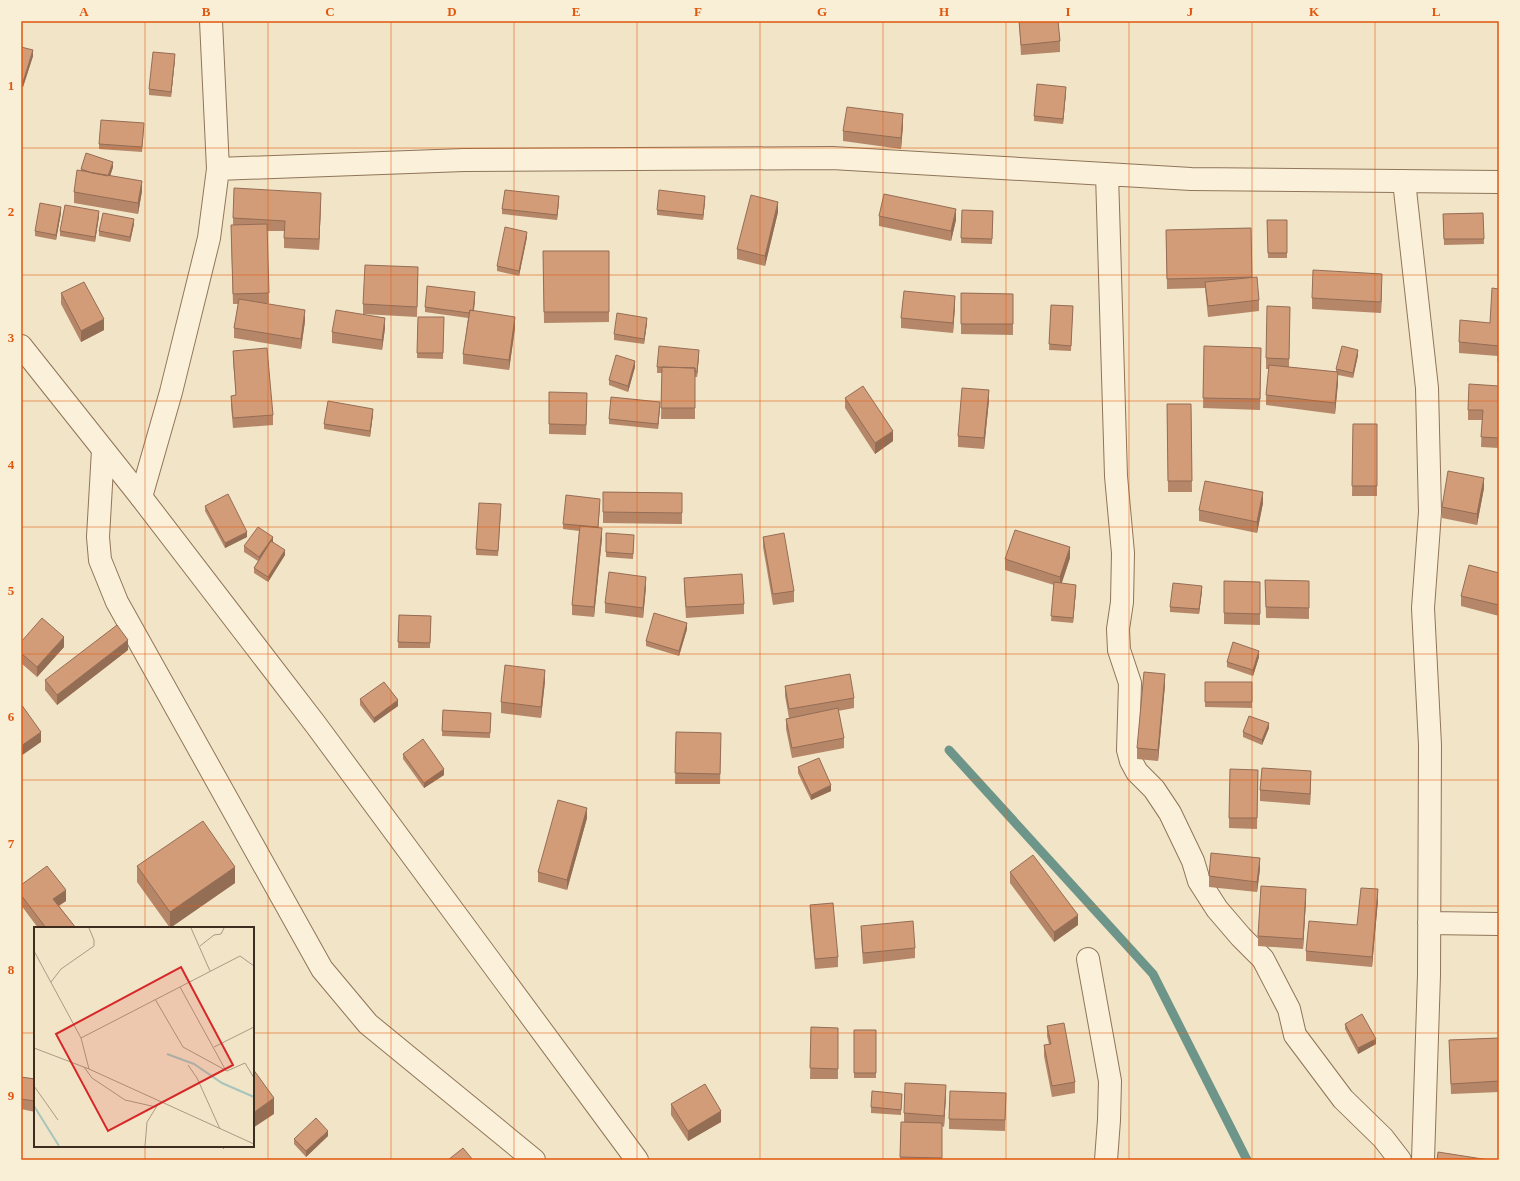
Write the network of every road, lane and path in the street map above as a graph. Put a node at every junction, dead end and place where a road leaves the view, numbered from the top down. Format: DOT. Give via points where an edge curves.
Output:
graph roads {
  1 [pos="211,21"];
  2 [pos="218,169"];
  3 [pos="1107,174"];
  4 [pos="1404,181"];
  5 [pos="1499,182"];
  6 [pos="21,346"];
  7 [pos="103,450"];
  8 [pos="141,497"];
  9 [pos="1429,923"];
  10 [pos="1499,924"];
  11 [pos="1088,958"];
  12 [pos="534,1160"];
  13 [pos="637,1160"];
  14 [pos="1106,1160"];
  15 [pos="1400,1160"];
  16 [pos="1424,1160"];
  1 -- 2 [label="street"];
  2 -- 3 [label="street" via="464,160 832,158"];
  2 -- 8 [label="street" via="209,238 171,392"];
  3 -- 4 [label="street" via="1191,179"];
  3 -- 15 [label="street" via="1116,476 1123,552 1122,602 1118,629 1119,650 1130,683 1128,750 1131,761 1170,813 1193,861 1199,881 1217,909 1263,959 1288,1009 1295,1035 1343,1099 1383,1138"];
  4 -- 5 [label="street"];
  4 -- 9 [label="street" via="1427,388 1430,512 1423,608 1430,745"];
  6 -- 7 [label="street"];
  7 -- 8 [label="street"];
  7 -- 12 [label="street" via="98,537 100,560 117,602 322,969 368,1024"];
  8 -- 13 [label="street" via="320,731"];
  9 -- 10 [label="street"];
  9 -- 16 [label="street"];
  11 -- 14 [label="street" via="1110,1081"];
}
